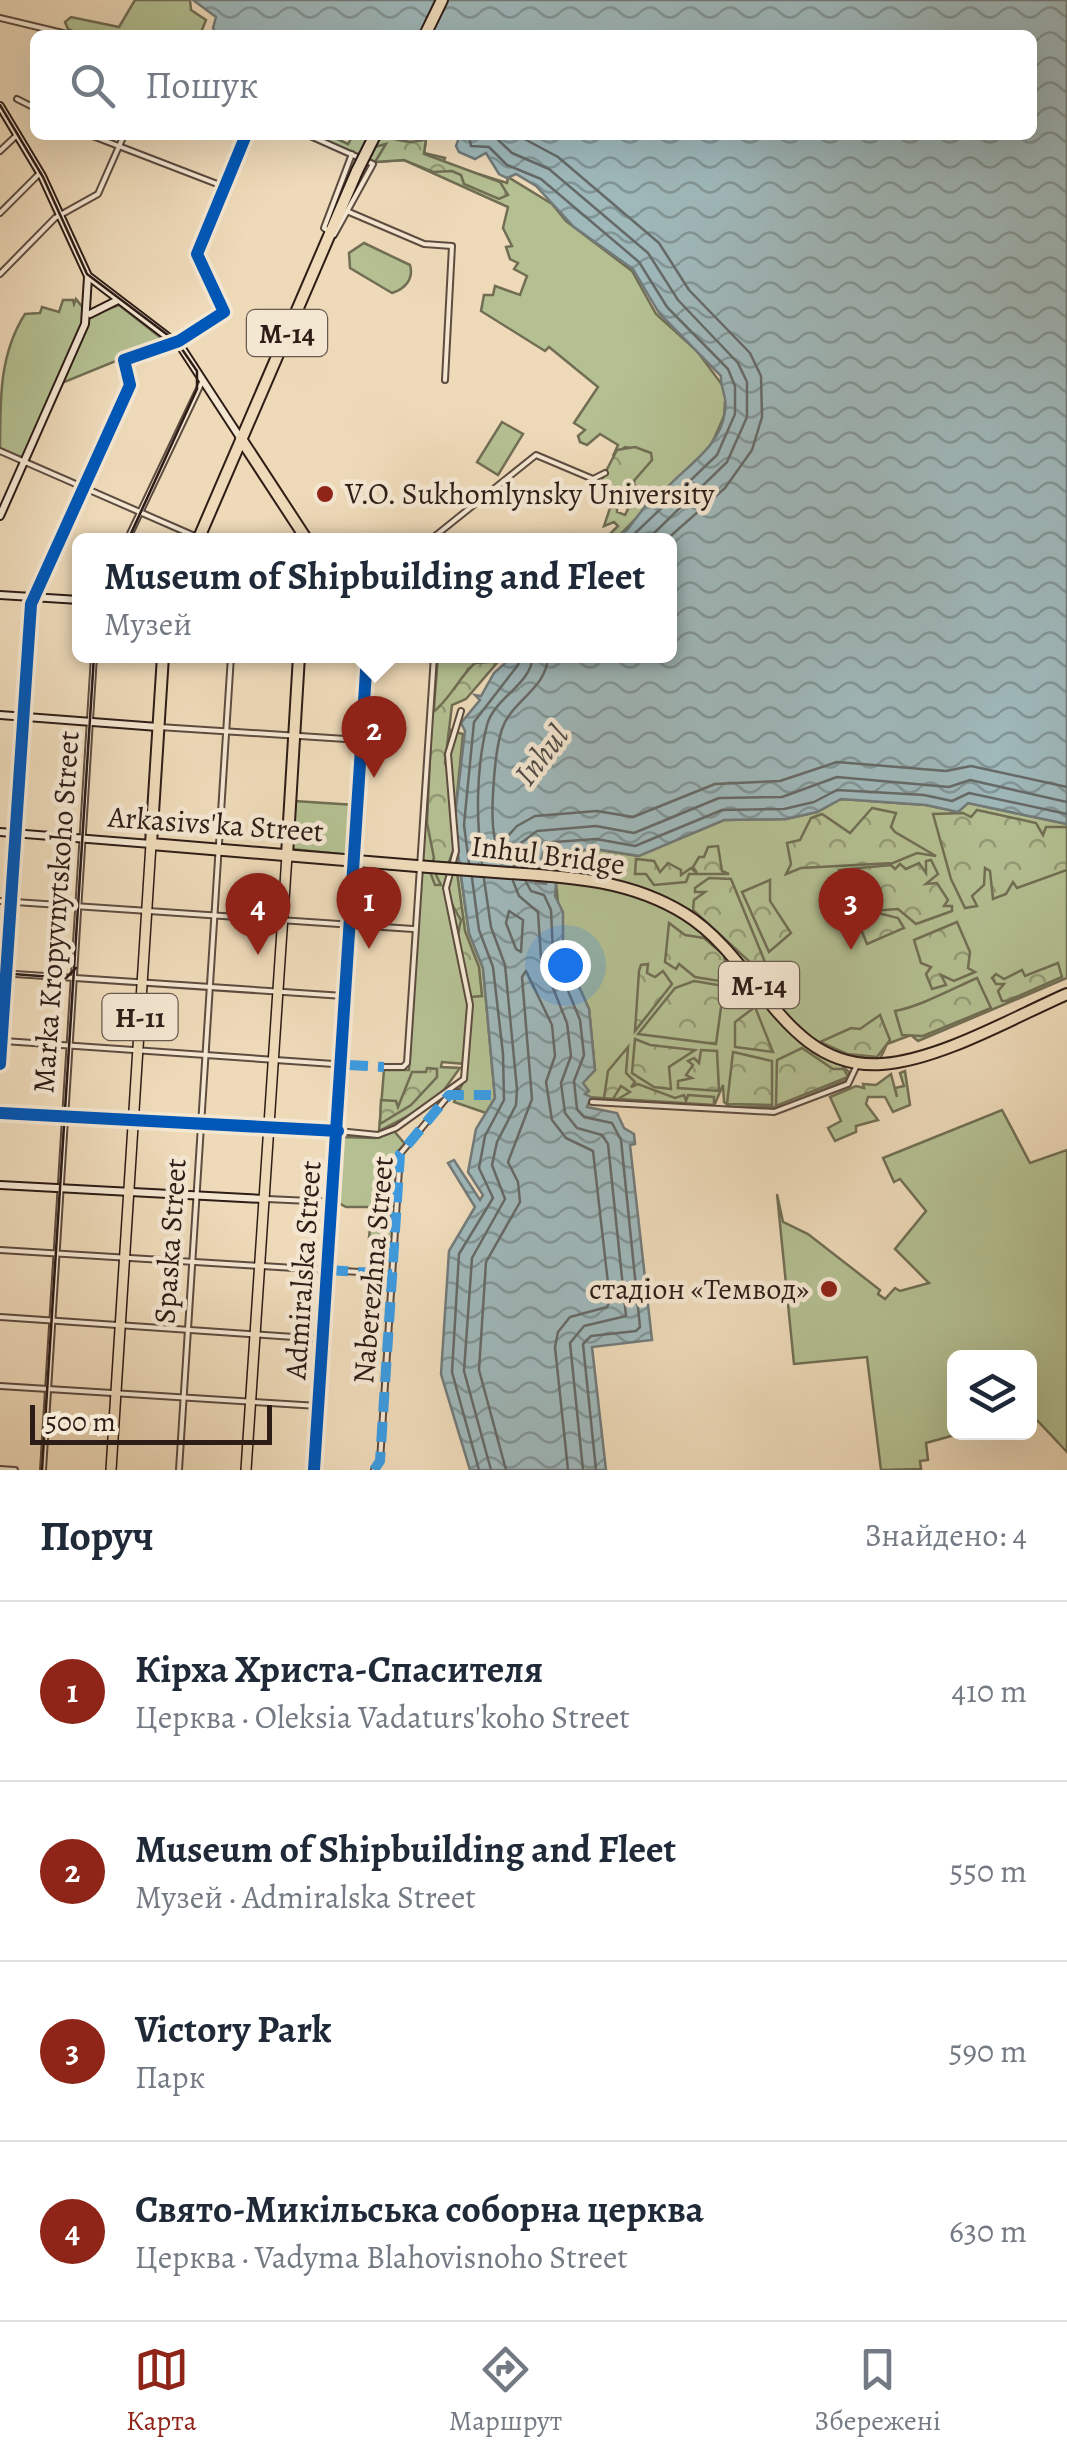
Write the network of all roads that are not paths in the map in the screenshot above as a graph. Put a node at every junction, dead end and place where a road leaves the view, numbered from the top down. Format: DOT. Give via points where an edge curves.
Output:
graph roads {
  1 [pos="442,0"];
  2 [pos="0,18"];
  3 [pos="50,30"];
  4 [pos="427,30"];
  5 [pos="17,99"];
  6 [pos="0,106"];
  7 [pos="30,106"];
  8 [pos="17,135"];
  9 [pos="101,140"];
  10 [pos="122,140"];
  11 [pos="244,140"];
  12 [pos="320,140"];
  13 [pos="372,140"];
  14 [pos="119,148"];
  15 [pos="0,151"];
  16 [pos="352,154"];
  17 [pos="40,172"];
  18 [pos="224,188"];
  19 [pos="0,212"];
  20 [pos="349,212"];
  21 [pos="60,215"];
  22 [pos="331,231"];
  23 [pos="0,274"];
  24 [pos="88,276"];
  25 [pos="100,288"];
  26 [pos="89,296"];
  27 [pos="118,300"];
  28 [pos="100,310"];
  29 [pos="88,315"];
  30 [pos="175,342"];
  31 [pos="203,380"];
  32 [pos="445,380"];
  33 [pos="241,439"];
  34 [pos="0,451"];
  35 [pos="24,462"];
  36 [pos="605,473"];
  37 [pos="84,488"];
  38 [pos="139,512"];
  39 [pos="0,516"];
  40 [pos="130,533"];
  41 [pos="185,533"];
  42 [pos="201,533"];
  43 [pos="302,533"];
  44 [pos="439,533"];
  45 [pos="0,594"];
  46 [pos="34,597"];
  47 [pos="72,600"];
  48 [pos="94,663"];
  49 [pos="164,663"];
  50 [pos="230,663"];
  51 [pos="299,663"];
  52 [pos="366,663"];
  53 [pos="434,663"];
  54 [pos="461,711"];
  55 [pos="0,715"];
  56 [pos="24,716"];
  57 [pos="90,720"];
  58 [pos="159,727"];
  59 [pos="225,729"];
  60 [pos="294,736"];
  61 [pos="361,740"];
  62 [pos="0,832"];
  63 [pos="17,833"];
  64 [pos="84,838"];
  65 [pos="151,844"];
  66 [pos="219,850"];
  67 [pos="287,855"];
  68 [pos="354,860"];
  69 [pos="423,866"];
  70 [pos="0,901"];
  71 [pos="12,902"];
  72 [pos="80,907"];
  73 [pos="147,912"];
  74 [pos="215,917"];
  75 [pos="282,922"];
  76 [pos="350,926"];
  77 [pos="413,929"];
  78 [pos="3,973"];
  79 [pos="74,978"];
  80 [pos="142,982"];
  81 [pos="209,984"];
  82 [pos="276,992"];
  83 [pos="1067,994"];
  84 [pos="344,996"];
  85 [pos="1,1040"];
  86 [pos="70,1046"];
  87 [pos="138,1051"];
  88 [pos="205,1053"];
  89 [pos="272,1057"];
  90 [pos="0,1064"];
  91 [pos="345,1064"];
  92 [pos="858,1064"];
  93 [pos="384,1067"];
  94 [pos="446,1094"];
  95 [pos="592,1102"];
  96 [pos="338,1131"];
  97 [pos="0,1184"];
  98 [pos="60,1189"];
  99 [pos="129,1193"];
  100 [pos="195,1195"];
  101 [pos="263,1199"];
  102 [pos="332,1202"];
  103 [pos="0,1250"];
  104 [pos="56,1253"];
  105 [pos="124,1258"];
  106 [pos="191,1262"];
  107 [pos="258,1266"];
  108 [pos="328,1270"];
  109 [pos="392,1274"];
  110 [pos="0,1317"];
  111 [pos="52,1320"];
  112 [pos="120,1326"];
  113 [pos="187,1328"];
  114 [pos="254,1333"];
  115 [pos="323,1339"];
  116 [pos="0,1386"];
  117 [pos="48,1389"];
  118 [pos="116,1394"];
  119 [pos="183,1396"];
  120 [pos="250,1401"];
  121 [pos="318,1406"];
  122 [pos="0,1469"];
  123 [pos="16,1470"];
  124 [pos="44,1470"];
  125 [pos="111,1470"];
  126 [pos="179,1470"];
  127 [pos="246,1470"];
  128 [pos="314,1470"];
  129 [pos="374,1470"];
  1 -- 4 [label="highway"];
  2 -- 3 [label="street"];
  5 -- 7 [label="street"];
  6 -- 8 [label="street"];
  8 -- 15 [label="street"];
  8 -- 17 [label="street"];
  9 -- 14 [label="street"];
  10 -- 14 [label="street"];
  11 -- 18 [label="street"];
  12 -- 16 [label="street"];
  13 -- 22 [label="highway, М-14, bridge"];
  14 -- 18 [label="street"];
  14 -- 21 [label="street" via="100,192"];
  16 -- 20 [label="street" via="374,164"];
  16 -- 22 [label="street" via="324,226"];
  17 -- 19 [label="street"];
  17 -- 21 [label="street"];
  18 -- 30 [label="street" via="198,254 224,312"];
  20 -- 22 [label="street" via="337,234"];
  20 -- 32 [label="street" via="424,244 452,246"];
  21 -- 23 [label="street"];
  21 -- 24 [label="street"];
  22 -- 33 [label="highway, М-14"];
  24 -- 25 [label="street"];
  24 -- 26 [label="street"];
  25 -- 26 [label="street"];
  25 -- 27 [label="street"];
  26 -- 28 [label="street"];
  26 -- 29 [label="street"];
  27 -- 28 [label="street"];
  27 -- 30 [label="street"];
  28 -- 29 [label="street"];
  29 -- 35 [label="street"];
  30 -- 31 [label="street"];
  30 -- 37 [label="street" via="124,360 132,381"];
  31 -- 33 [label="street"];
  31 -- 38 [label="street"];
  33 -- 42 [label="highway, М-14"];
  33 -- 43 [label="highway"];
  34 -- 35 [label="street"];
  35 -- 37 [label="street"];
  35 -- 39 [label="street"];
  36 -- 44 [label="street" via="593,478 536,456"];
  37 -- 38 [label="street"];
  37 -- 46 [label="street"];
  38 -- 40 [label="street"];
  38 -- 41 [label="street"];
  45 -- 46 [label="street"];
  46 -- 47 [label="street"];
  46 -- 56 [label="street"];
  48 -- 57 [label="street, Marka Kropyvnytskoho Street"];
  49 -- 58 [label="highway"];
  50 -- 59 [label="street, Spaska Street"];
  51 -- 60 [label="highway"];
  52 -- 61 [label="street, Admiralska Street"];
  53 -- 69 [label="street"];
  54 -- 94 [label="street" via="448,754 456,850 446,888 470,1024 464,1079"];
  55 -- 56 [label="street"];
  56 -- 57 [label="street"];
  56 -- 63 [label="street"];
  57 -- 58 [label="street"];
  57 -- 64 [label="street, Marka Kropyvnytskoho Street"];
  58 -- 59 [label="street"];
  58 -- 65 [label="highway"];
  59 -- 60 [label="street"];
  59 -- 66 [label="street, Spaska Street"];
  60 -- 61 [label="street"];
  60 -- 67 [label="highway"];
  61 -- 68 [label="street, Admiralska Street"];
  62 -- 63 [label="street, Arkasivs'ka Street"];
  63 -- 64 [label="street, Arkasivs'ka Street"];
  63 -- 71 [label="street"];
  64 -- 65 [label="street, Arkasivs'ka Street"];
  64 -- 72 [label="street, Marka Kropyvnytskoho Street"];
  65 -- 66 [label="highway, Arkasivs'ka Street / М-14"];
  65 -- 73 [label="main road, Н-11"];
  66 -- 67 [label="highway, Arkasivs'ka Street / М-14"];
  66 -- 74 [label="street, Spaska Street"];
  67 -- 68 [label="highway, Arkasivs'ka Street / М-14"];
  67 -- 75 [label="main road"];
  68 -- 69 [label="highway, Arkasivs'ka Street / М-14"];
  68 -- 76 [label="street, Admiralska Street"];
  69 -- 77 [label="street"];
  69 -- 92 [label="highway, Inhul Bridge / М-14, bridge" via="592,880 660,900 722,942 794,1032 828,1055"];
  70 -- 71 [label="street"];
  71 -- 72 [label="street"];
  71 -- 78 [label="street"];
  72 -- 73 [label="street"];
  72 -- 79 [label="street, Marka Kropyvnytskoho Street"];
  73 -- 74 [label="street"];
  73 -- 80 [label="main road, Н-11"];
  74 -- 75 [label="street"];
  74 -- 81 [label="street, Spaska Street"];
  75 -- 76 [label="street"];
  75 -- 82 [label="main road"];
  76 -- 77 [label="street"];
  76 -- 84 [label="street, Admiralska Street"];
  77 -- 93 [label="street" via="406,1066"];
  78 -- 79 [label="street"];
  78 -- 85 [label="street"];
  79 -- 80 [label="street"];
  79 -- 86 [label="street, Marka Kropyvnytskoho Street"];
  80 -- 81 [label="street"];
  80 -- 87 [label="main road, Н-11"];
  81 -- 82 [label="street"];
  81 -- 88 [label="street, Spaska Street"];
  82 -- 84 [label="street"];
  82 -- 89 [label="main road"];
  83 -- 92 [label="highway, М-14" via="911,1059"];
  84 -- 91 [label="street, Admiralska Street"];
  85 -- 86 [label="street"];
  85 -- 90 [label="street"];
  86 -- 87 [label="street"];
  86 -- 98 [label="street, Marka Kropyvnytskoho Street"];
  87 -- 88 [label="street"];
  87 -- 99 [label="main road, Н-11"];
  88 -- 89 [label="street"];
  88 -- 100 [label="street, Spaska Street"];
  89 -- 91 [label="street"];
  89 -- 101 [label="main road"];
  91 -- 96 [label="street, Admiralska Street"];
  92 -- 95 [label="street" via="848,1084 781,1111"];
  94 -- 96 [label="street" via="409,1121 374,1134"];
  94 -- 109 [label="street, Naberezhna Street" via="457,1092 400,1154"];
  96 -- 102 [label="street, Admiralska Street"];
  97 -- 98 [label="street"];
  98 -- 99 [label="street"];
  98 -- 104 [label="street, Marka Kropyvnytskoho Street"];
  99 -- 100 [label="street"];
  99 -- 105 [label="main road, Н-11"];
  100 -- 101 [label="street"];
  100 -- 106 [label="street, Spaska Street"];
  101 -- 102 [label="street"];
  101 -- 107 [label="main road"];
  102 -- 108 [label="street, Admiralska Street"];
  103 -- 104 [label="street"];
  104 -- 105 [label="street"];
  104 -- 111 [label="street, Marka Kropyvnytskoho Street"];
  105 -- 106 [label="street"];
  105 -- 112 [label="main road, Н-11"];
  106 -- 107 [label="street"];
  106 -- 113 [label="street, Spaska Street"];
  107 -- 108 [label="street"];
  107 -- 114 [label="main road"];
  108 -- 109 [label="street"];
  108 -- 115 [label="street, Admiralska Street"];
  109 -- 129 [label="street, Naberezhna Street" via="380,1461"];
  110 -- 111 [label="street"];
  111 -- 112 [label="street"];
  111 -- 117 [label="street, Marka Kropyvnytskoho Street"];
  112 -- 113 [label="street"];
  112 -- 118 [label="main road, Н-11"];
  113 -- 114 [label="street"];
  113 -- 119 [label="street, Spaska Street"];
  114 -- 115 [label="street"];
  114 -- 120 [label="main road"];
  115 -- 121 [label="street, Admiralska Street"];
  116 -- 117 [label="street"];
  117 -- 118 [label="street"];
  117 -- 124 [label="street, Marka Kropyvnytskoho Street"];
  118 -- 119 [label="street"];
  118 -- 125 [label="main road, Н-11"];
  119 -- 120 [label="street"];
  119 -- 126 [label="street, Spaska Street"];
  120 -- 121 [label="street"];
  120 -- 127 [label="main road"];
  121 -- 128 [label="street, Admiralska Street"];
  122 -- 123 [label="street"];
}
